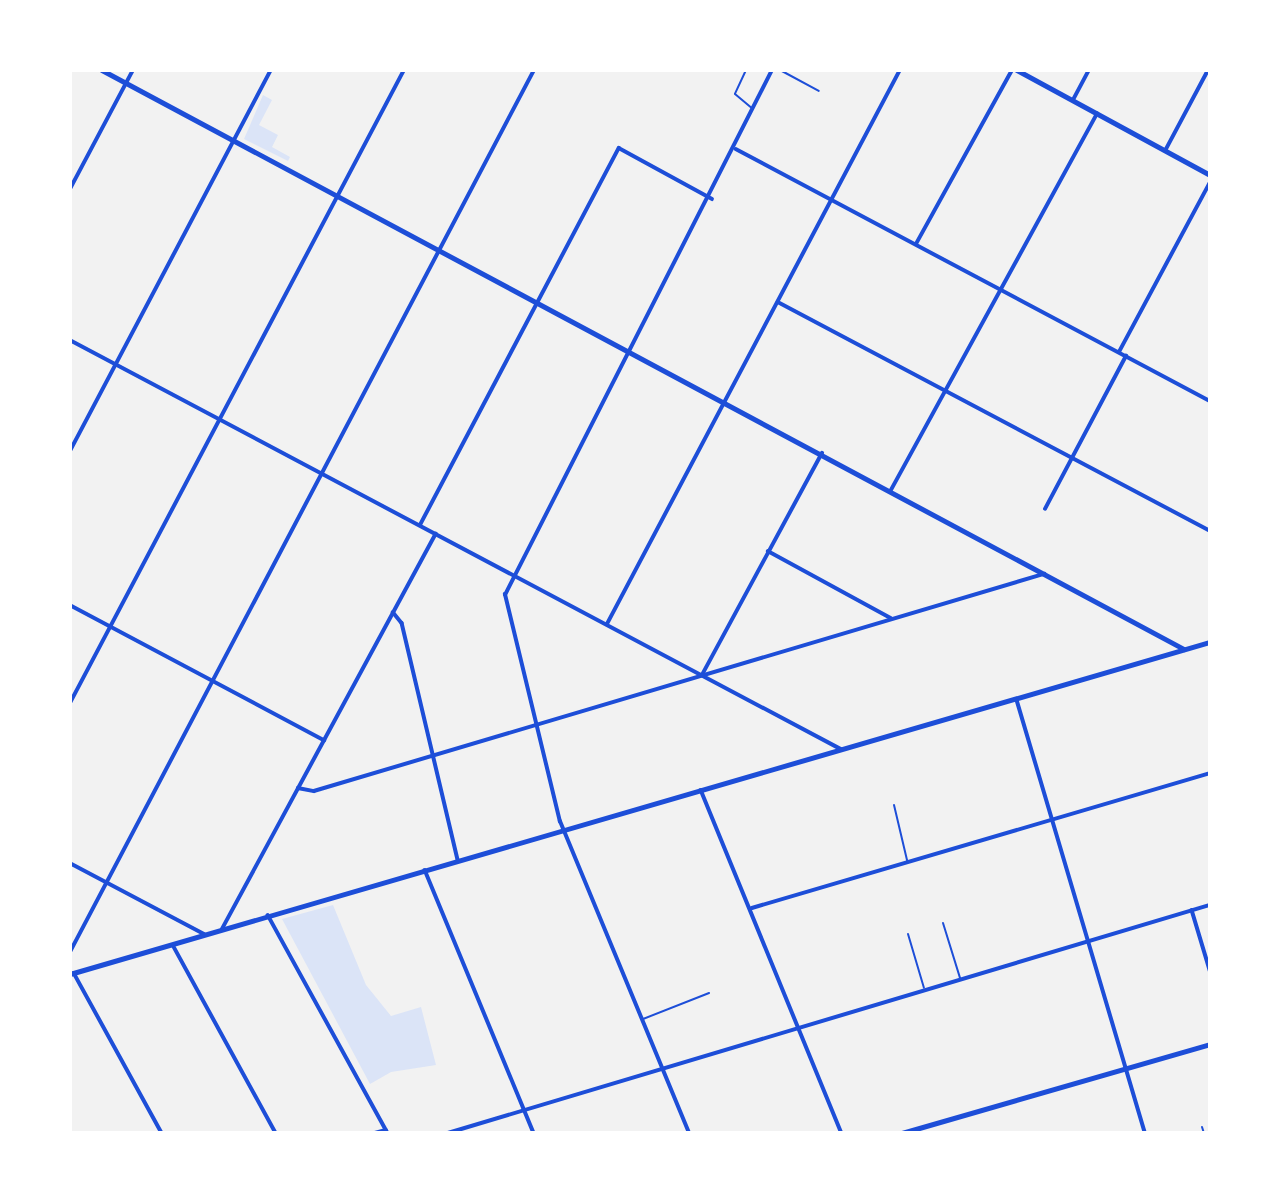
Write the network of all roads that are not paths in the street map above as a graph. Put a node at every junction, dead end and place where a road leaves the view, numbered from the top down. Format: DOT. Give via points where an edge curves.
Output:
graph roads {
  1 [pos="103,70"];
  2 [pos="133,70"];
  3 [pos="271,70"];
  4 [pos="404,70"];
  5 [pos="534,70"];
  6 [pos="746,70"];
  7 [pos="772,70"];
  8 [pos="780,70"];
  9 [pos="900,70"];
  10 [pos="1014,70"];
  11 [pos="1089,70"];
  12 [pos="1208,70"];
  13 [pos="1202,82"];
  14 [pos="126,83"];
  15 [pos="1210,86"];
  16 [pos="818,91"];
  17 [pos="1073,100"];
  18 [pos="754,110"];
  19 [pos="1097,114"];
  20 [pos="235,139"];
  21 [pos="736,149"];
  22 [pos="1165,151"];
  23 [pos="1210,175"];
  24 [pos="1210,182"];
  25 [pos="70,189"];
  26 [pos="340,195"];
  27 [pos="712,199"];
  28 [pos="832,200"];
  29 [pos="916,244"];
  30 [pos="440,249"];
  31 [pos="1004,291"];
  32 [pos="538,301"];
  33 [pos="778,302"];
  34 [pos="70,340"];
  35 [pos="631,351"];
  36 [pos="1119,352"];
  37 [pos="1126,355"];
  38 [pos="116,364"];
  39 [pos="950,393"];
  40 [pos="1210,401"];
  41 [pos="726,402"];
  42 [pos="220,420"];
  43 [pos="70,451"];
  44 [pos="822,453"];
  45 [pos="1072,459"];
  46 [pos="322,474"];
  47 [pos="891,490"];
  48 [pos="1045,509"];
  49 [pos="419,525"];
  50 [pos="1210,531"];
  51 [pos="436,533"];
  52 [pos="768,551"];
  53 [pos="1046,573"];
  54 [pos="512,575"];
  55 [pos="70,605"];
  56 [pos="393,612"];
  57 [pos="891,618"];
  58 [pos="607,624"];
  59 [pos="110,626"];
  60 [pos="1210,642"];
  61 [pos="1184,649"];
  62 [pos="702,675"];
  63 [pos="212,681"];
  64 [pos="1017,700"];
  65 [pos="70,703"];
  66 [pos="536,726"];
  67 [pos="324,740"];
  68 [pos="843,750"];
  69 [pos="433,756"];
  70 [pos="1210,773"];
  71 [pos="298,788"];
  72 [pos="701,790"];
  73 [pos="894,805"];
  74 [pos="1053,819"];
  75 [pos="564,831"];
  76 [pos="458,859"];
  77 [pos="907,862"];
  78 [pos="70,863"];
  79 [pos="425,870"];
  80 [pos="107,883"];
  81 [pos="1210,905"];
  82 [pos="752,908"];
  83 [pos="1192,910"];
  84 [pos="268,915"];
  85 [pos="943,923"];
  86 [pos="222,929"];
  87 [pos="205,934"];
  88 [pos="908,934"];
  89 [pos="1089,940"];
  90 [pos="172,944"];
  91 [pos="70,952"];
  92 [pos="1210,970"];
  93 [pos="72,973"];
  94 [pos="960,979"];
  95 [pos="924,989"];
  96 [pos="709,993"];
  97 [pos="642,1020"];
  98 [pos="800,1028"];
  99 [pos="1210,1044"];
  100 [pos="1127,1068"];
  101 [pos="663,1070"];
  102 [pos="525,1110"];
  103 [pos="1202,1126"];
  104 [pos="387,1131"];
  105 [pos="162,1133"];
  106 [pos="276,1133"];
  107 [pos="375,1133"];
  108 [pos="448,1133"];
  109 [pos="534,1133"];
  110 [pos="689,1133"];
  111 [pos="842,1133"];
  112 [pos="902,1133"];
  113 [pos="1145,1133"];
  114 [pos="1204,1133"];
  1 -- 14 [label="street"];
  2 -- 14 [label="street"];
  3 -- 20 [label="street"];
  4 -- 26 [label="street"];
  5 -- 30 [label="street"];
  6 -- 18 [label="lane" via="735,94"];
  7 -- 18 [label="street"];
  8 -- 16 [label="lane"];
  9 -- 28 [label="street"];
  10 -- 17 [label="street"];
  10 -- 29 [label="street"];
  11 -- 17 [label="street"];
  12 -- 13 [label="street"];
  13 -- 15 [label="street"];
  13 -- 22 [label="street"];
  14 -- 20 [label="street"];
  14 -- 25 [label="street"];
  17 -- 19 [label="street"];
  18 -- 21 [label="street"];
  19 -- 22 [label="street"];
  19 -- 31 [label="street"];
  20 -- 26 [label="street"];
  20 -- 38 [label="street"];
  21 -- 27 [label="street"];
  21 -- 28 [label="street"];
  22 -- 23 [label="street"];
  24 -- 36 [label="street"];
  26 -- 30 [label="street"];
  26 -- 42 [label="street"];
  27 -- 32 [label="street" via="619,148"];
  27 -- 35 [label="street"];
  28 -- 29 [label="street"];
  28 -- 33 [label="street"];
  29 -- 31 [label="street"];
  30 -- 32 [label="street"];
  30 -- 46 [label="street"];
  31 -- 36 [label="street"];
  31 -- 39 [label="street"];
  32 -- 35 [label="street"];
  32 -- 49 [label="street"];
  33 -- 39 [label="street"];
  33 -- 41 [label="street"];
  34 -- 38 [label="street"];
  35 -- 41 [label="street"];
  35 -- 54 [label="street"];
  36 -- 37 [label="street"];
  37 -- 40 [label="street"];
  37 -- 45 [label="street"];
  38 -- 42 [label="street"];
  38 -- 43 [label="street"];
  39 -- 45 [label="street"];
  39 -- 47 [label="street"];
  41 -- 44 [label="street"];
  41 -- 58 [label="street"];
  42 -- 46 [label="street"];
  42 -- 59 [label="street"];
  44 -- 47 [label="street"];
  44 -- 52 [label="street"];
  45 -- 48 [label="street"];
  45 -- 50 [label="street"];
  46 -- 49 [label="street"];
  46 -- 63 [label="street"];
  47 -- 53 [label="street"];
  49 -- 51 [label="street"];
  51 -- 54 [label="street"];
  51 -- 56 [label="street"];
  52 -- 57 [label="street"];
  52 -- 62 [label="street"];
  53 -- 57 [label="street"];
  53 -- 61 [label="street"];
  54 -- 58 [label="street"];
  54 -- 66 [label="street" via="505,595"];
  55 -- 59 [label="street"];
  56 -- 67 [label="street"];
  56 -- 69 [label="street" via="402,623"];
  57 -- 62 [label="street"];
  58 -- 62 [label="street"];
  59 -- 63 [label="street"];
  59 -- 65 [label="street"];
  60 -- 61 [label="street"];
  61 -- 64 [label="street"];
  62 -- 66 [label="street"];
  62 -- 68 [label="street"];
  63 -- 67 [label="street"];
  63 -- 80 [label="street"];
  64 -- 68 [label="street"];
  64 -- 74 [label="street"];
  66 -- 69 [label="street"];
  66 -- 75 [label="street"];
  67 -- 71 [label="street"];
  68 -- 72 [label="street"];
  69 -- 71 [label="street" via="314,791"];
  69 -- 76 [label="street"];
  70 -- 74 [label="street"];
  71 -- 86 [label="street"];
  72 -- 75 [label="street"];
  72 -- 82 [label="street"];
  73 -- 77 [label="lane"];
  74 -- 77 [label="street"];
  74 -- 89 [label="street"];
  75 -- 76 [label="street"];
  75 -- 97 [label="street"];
  76 -- 79 [label="street"];
  77 -- 82 [label="street"];
  78 -- 80 [label="street"];
  79 -- 84 [label="street"];
  79 -- 102 [label="street"];
  80 -- 87 [label="street"];
  80 -- 91 [label="street"];
  81 -- 83 [label="street"];
  82 -- 98 [label="street"];
  83 -- 89 [label="street"];
  83 -- 92 [label="street"];
  84 -- 86 [label="street"];
  84 -- 104 [label="street"];
  85 -- 94 [label="lane"];
  86 -- 87 [label="street"];
  87 -- 90 [label="street"];
  88 -- 95 [label="lane"];
  89 -- 94 [label="street"];
  89 -- 100 [label="street"];
  90 -- 93 [label="street"];
  90 -- 106 [label="street"];
  93 -- 105 [label="street"];
  94 -- 95 [label="street"];
  95 -- 98 [label="street"];
  96 -- 97 [label="lane"];
  97 -- 101 [label="street"];
  98 -- 101 [label="street"];
  98 -- 111 [label="street"];
  99 -- 100 [label="street"];
  100 -- 112 [label="street"];
  100 -- 113 [label="street"];
  101 -- 102 [label="street"];
  101 -- 110 [label="street"];
  102 -- 108 [label="street"];
  102 -- 109 [label="street"];
  103 -- 114 [label="lane"];
  104 -- 107 [label="street"];
}
